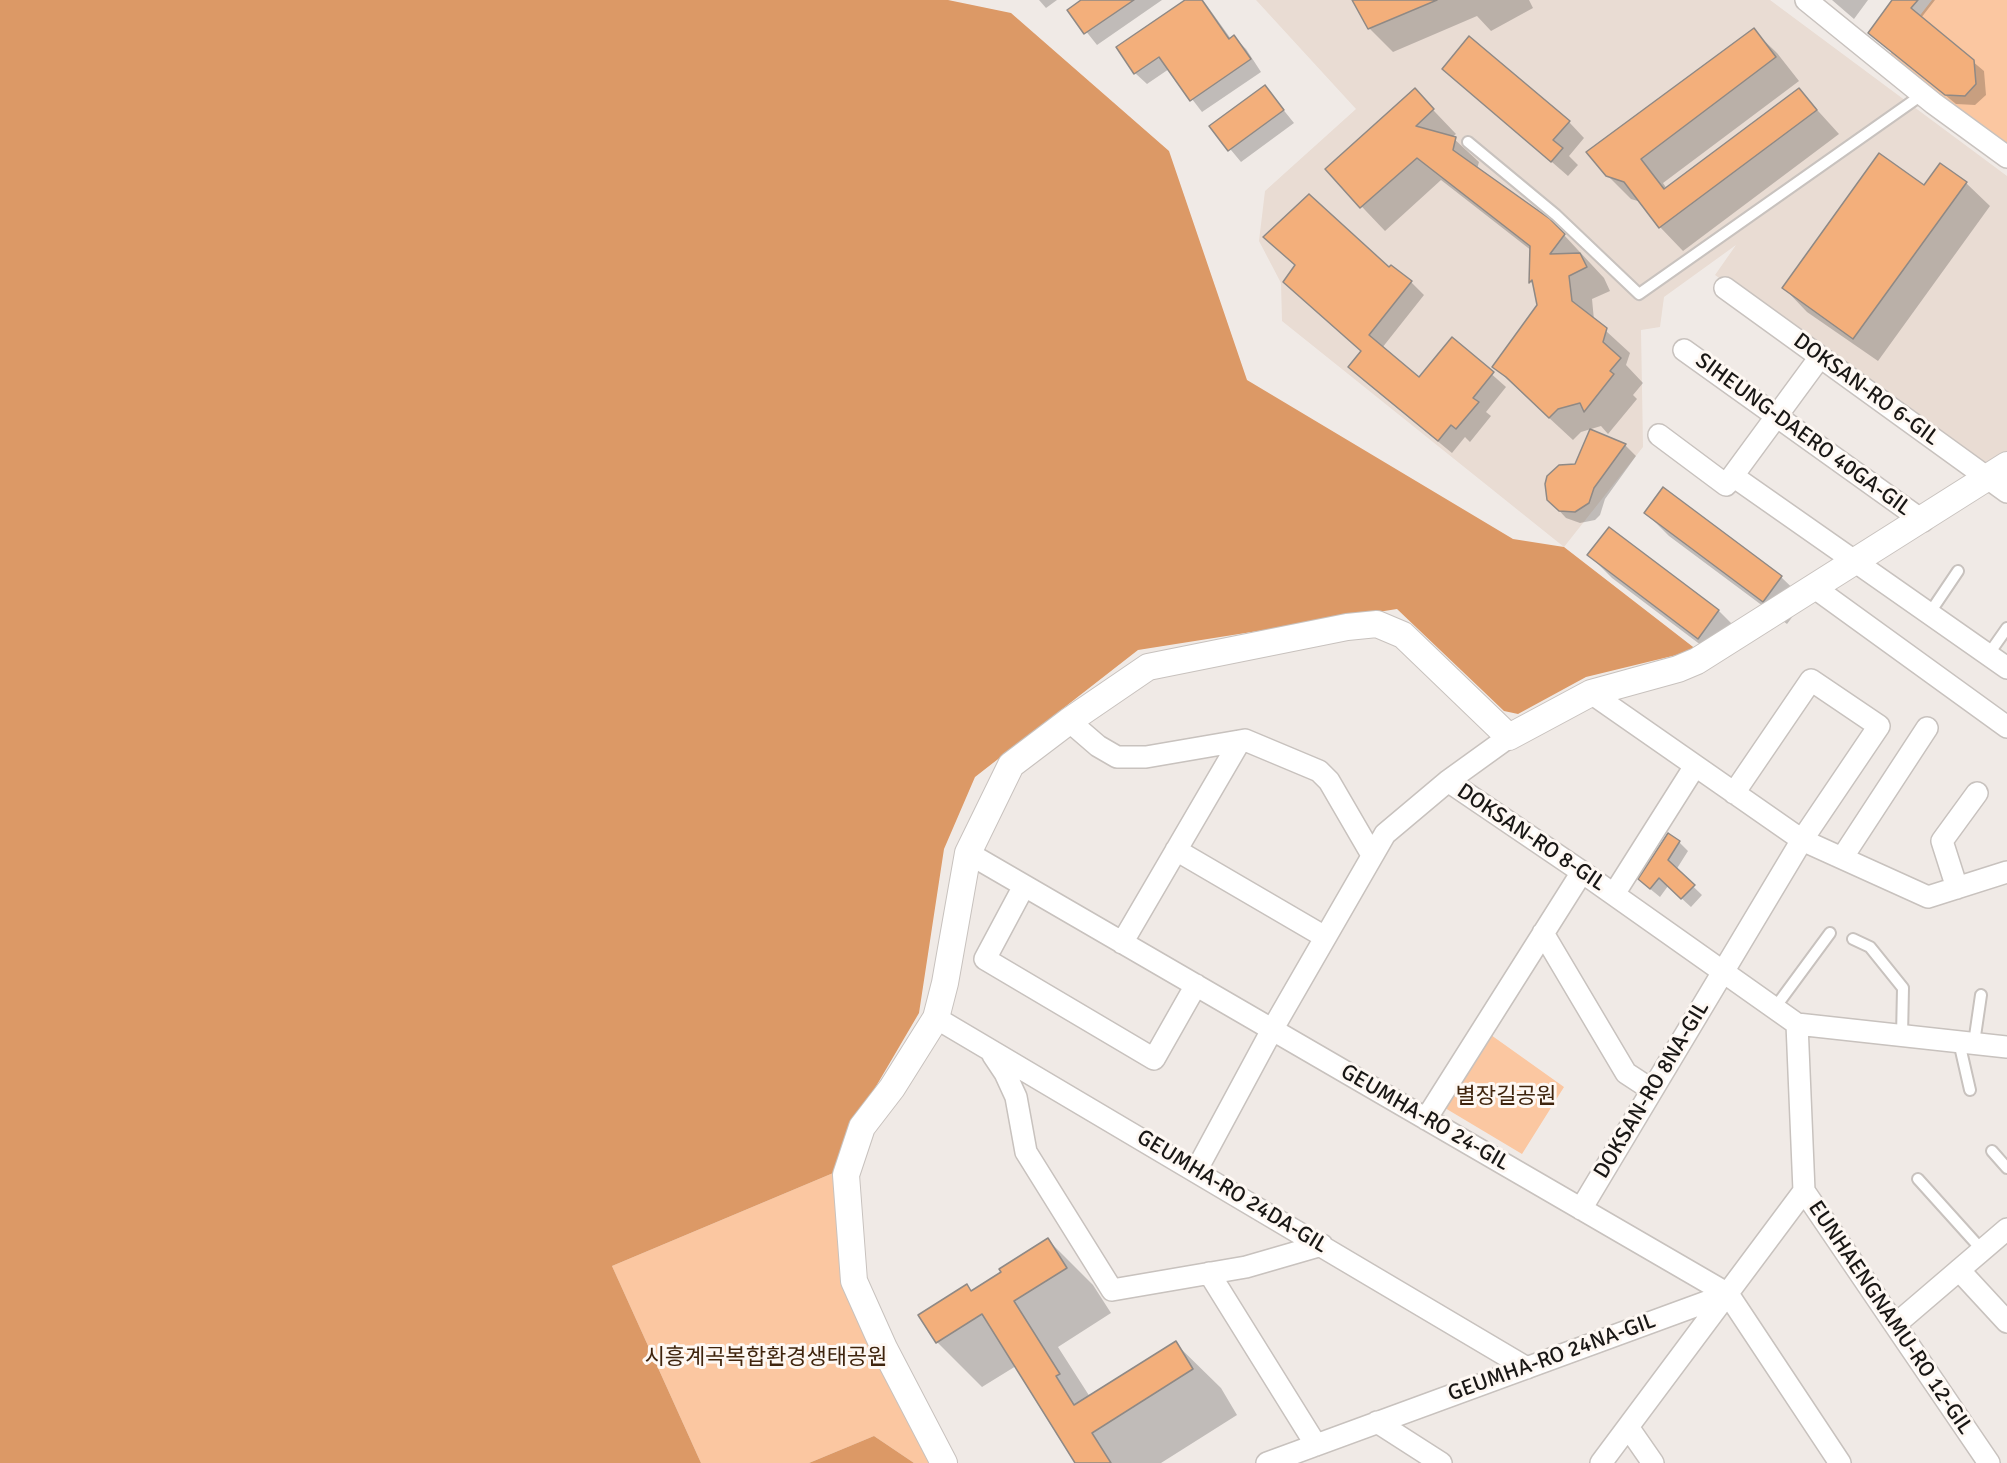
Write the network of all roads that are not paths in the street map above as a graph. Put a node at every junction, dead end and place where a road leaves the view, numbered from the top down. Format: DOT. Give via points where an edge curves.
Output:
graph roads {
  1 [pos="1806,0"];
  2 [pos="1923,94"];
  3 [pos="1468,142"];
  4 [pos="2007,157"];
  5 [pos="1725,288"];
  6 [pos="1684,350"];
  7 [pos="1820,357"];
  8 [pos="1777,416"];
  9 [pos="1659,435"];
  10 [pos="1733,476"];
  11 [pos="2000,479"];
  12 [pos="1923,521"];
  13 [pos="1855,563"];
  14 [pos="1958,571"];
  15 [pos="1815,588"];
  16 [pos="1929,614"];
  17 [pos="2007,628"];
  18 [pos="1988,655"];
  19 [pos="2007,668"];
  20 [pos="1591,693"];
  21 [pos="1069,721"];
  22 [pos="2007,727"];
  23 [pos="1927,728"];
  24 [pos="1509,737"];
  25 [pos="1240,741"];
  26 [pos="1695,766"];
  27 [pos="1448,781"];
  28 [pos="1734,793"];
  29 [pos="1977,793"];
  30 [pos="1802,840"];
  31 [pos="1176,850"];
  32 [pos="968,853"];
  33 [pos="1372,855"];
  34 [pos="1842,858"];
  35 [pos="1582,872"];
  36 [pos="2007,872"];
  37 [pos="1024,885"];
  38 [pos="1957,888"];
  39 [pos="1614,894"];
  40 [pos="1543,933"];
  41 [pos="1830,933"];
  42 [pos="1325,937"];
  43 [pos="1853,939"];
  44 [pos="1122,943"];
  45 [pos="1724,972"];
  46 [pos="1196,985"];
  47 [pos="1981,995"];
  48 [pos="1774,1009"];
  49 [pos="936,1018"];
  50 [pos="1797,1024"];
  51 [pos="1272,1030"];
  52 [pos="1902,1036"];
  53 [pos="1966,1043"];
  54 [pos="2007,1047"];
  55 [pos="988,1049"];
  56 [pos="1652,1090"];
  57 [pos="1970,1090"];
  58 [pos="1426,1119"];
  59 [pos="1992,1151"];
  60 [pos="2007,1168"];
  61 [pos="1196,1171"];
  62 [pos="1918,1179"];
  63 [pos="1804,1191"];
  64 [pos="1581,1209"];
  65 [pos="2007,1228"];
  66 [pos="1322,1245"];
  67 [pos="1982,1251"];
  68 [pos="1959,1270"];
  69 [pos="1209,1274"];
  70 [pos="1728,1294"];
  71 [pos="2007,1322"];
  72 [pos="1896,1324"];
  73 [pos="1527,1368"];
  74 [pos="1377,1422"];
  75 [pos="1628,1427"];
  76 [pos="1316,1445"];
  77 [pos="944,1463"];
  78 [pos="1267,1463"];
  79 [pos="1441,1463"];
  80 [pos="1601,1463"];
  81 [pos="1653,1463"];
  82 [pos="1840,1463"];
  83 [pos="1989,1463"];
  1 -- 2 [label="street"];
  2 -- 3 [label="lane" via="1639,294 1556,215"];
  2 -- 4 [label="street"];
  5 -- 7 [label="street, DOKSAN-RO 6-GIL"];
  6 -- 8 [label="street, SIHEUNG-DAERO 40GA-GIL"];
  7 -- 8 [label="street"];
  7 -- 11 [label="street, DOKSAN-RO 6-GIL"];
  8 -- 10 [label="street"];
  8 -- 12 [label="street, SIHEUNG-DAERO 40GA-GIL"];
  9 -- 10 [label="street" via="1726,485"];
  10 -- 13 [label="street"];
  11 -- 12 [label="street"];
  12 -- 13 [label="street"];
  13 -- 15 [label="street"];
  13 -- 16 [label="street"];
  14 -- 16 [label="lane"];
  15 -- 20 [label="street" via="1697,661"];
  15 -- 22 [label="street"];
  16 -- 18 [label="street"];
  17 -- 18 [label="lane"];
  18 -- 19 [label="street"];
  20 -- 24 [label="street"];
  20 -- 26 [label="street"];
  21 -- 24 [label="street" via="1148,667 1377,624 1403,635"];
  21 -- 25 [label="street" via="1116,757 1146,757"];
  21 -- 32 [label="street" via="1011,765"];
  23 -- 34 [label="street"];
  24 -- 27 [label="street"];
  25 -- 31 [label="street"];
  25 -- 33 [label="street" via="1319,771 1329,781"];
  26 -- 28 [label="street"];
  26 -- 39 [label="street, DOKSAN-RO 8-GIL"];
  27 -- 33 [label="street" via="1385,834"];
  27 -- 35 [label="street, DOKSAN-RO 8-GIL"];
  28 -- 30 [label="street"];
  28 -- 30 [label="street" via="1811,680 1879,726"];
  29 -- 38 [label="street" via="1942,841"];
  30 -- 34 [label="street"];
  30 -- 45 [label="street"];
  31 -- 42 [label="street"];
  31 -- 44 [label="street"];
  32 -- 37 [label="street, GEUMHA-RO 24-GIL"];
  32 -- 49 [label="street"];
  33 -- 42 [label="street"];
  34 -- 38 [label="street" via="1928,897"];
  35 -- 39 [label="street, DOKSAN-RO 8-GIL"];
  35 -- 40 [label="street"];
  36 -- 38 [label="street"];
  37 -- 44 [label="street, GEUMHA-RO 24-GIL"];
  37 -- 46 [label="street" via="985,958 1154,1059"];
  39 -- 45 [label="street, DOKSAN-RO 8-GIL"];
  40 -- 56 [label="street" via="1626,1072"];
  40 -- 58 [label="street"];
  41 -- 48 [label="lane"];
  42 -- 51 [label="street"];
  43 -- 52 [label="lane" via="1870,947 1903,988"];
  44 -- 46 [label="street, GEUMHA-RO 24-GIL"];
  45 -- 48 [label="street, DOKSAN-RO 8-GIL"];
  45 -- 56 [label="street, DOKSAN-RO 8NA-GIL"];
  46 -- 51 [label="street, GEUMHA-RO 24-GIL"];
  47 -- 53 [label="lane"];
  48 -- 50 [label="street, DOKSAN-RO 8-GIL"];
  49 -- 55 [label="street, GEUMHA-RO 24DA-GIL"];
  49 -- 77 [label="street" via="862,1126 846,1175 854,1281"];
  50 -- 52 [label="street, DOKSAN-RO 8-GIL"];
  50 -- 63 [label="street, EUNHAENGNAMU-RO 12-GIL"];
  51 -- 58 [label="street, GEUMHA-RO 24-GIL"];
  51 -- 61 [label="street"];
  52 -- 53 [label="street, DOKSAN-RO 8-GIL"];
  53 -- 54 [label="street, DOKSAN-RO 8-GIL"];
  53 -- 57 [label="lane"];
  55 -- 61 [label="street, GEUMHA-RO 24DA-GIL"];
  55 -- 69 [label="street" via="1005,1072 1016,1097 1026,1152 1112,1290"];
  56 -- 64 [label="street, DOKSAN-RO 8NA-GIL"];
  58 -- 64 [label="street, GEUMHA-RO 24-GIL"];
  59 -- 60 [label="lane"];
  61 -- 66 [label="street, GEUMHA-RO 24DA-GIL"];
  62 -- 67 [label="lane"];
  63 -- 70 [label="street"];
  63 -- 72 [label="street, EUNHAENGNAMU-RO 12-GIL"];
  64 -- 70 [label="street, GEUMHA-RO 24-GIL"];
  65 -- 67 [label="street"];
  66 -- 69 [label="street"];
  66 -- 73 [label="street, GEUMHA-RO 24DA-GIL"];
  67 -- 68 [label="street"];
  68 -- 71 [label="street"];
  68 -- 72 [label="street"];
  69 -- 76 [label="street"];
  70 -- 73 [label="street, GEUMHA-RO 24NA-GIL"];
  70 -- 75 [label="street"];
  70 -- 82 [label="street, GEUMHA-RO 24-GIL"];
  72 -- 83 [label="street, EUNHAENGNAMU-RO 12-GIL"];
  73 -- 74 [label="street, GEUMHA-RO 24NA-GIL"];
  74 -- 76 [label="street, GEUMHA-RO 24NA-GIL"];
  74 -- 79 [label="street"];
  75 -- 80 [label="street"];
  75 -- 81 [label="street"];
  76 -- 78 [label="street, GEUMHA-RO 24NA-GIL"];
}
